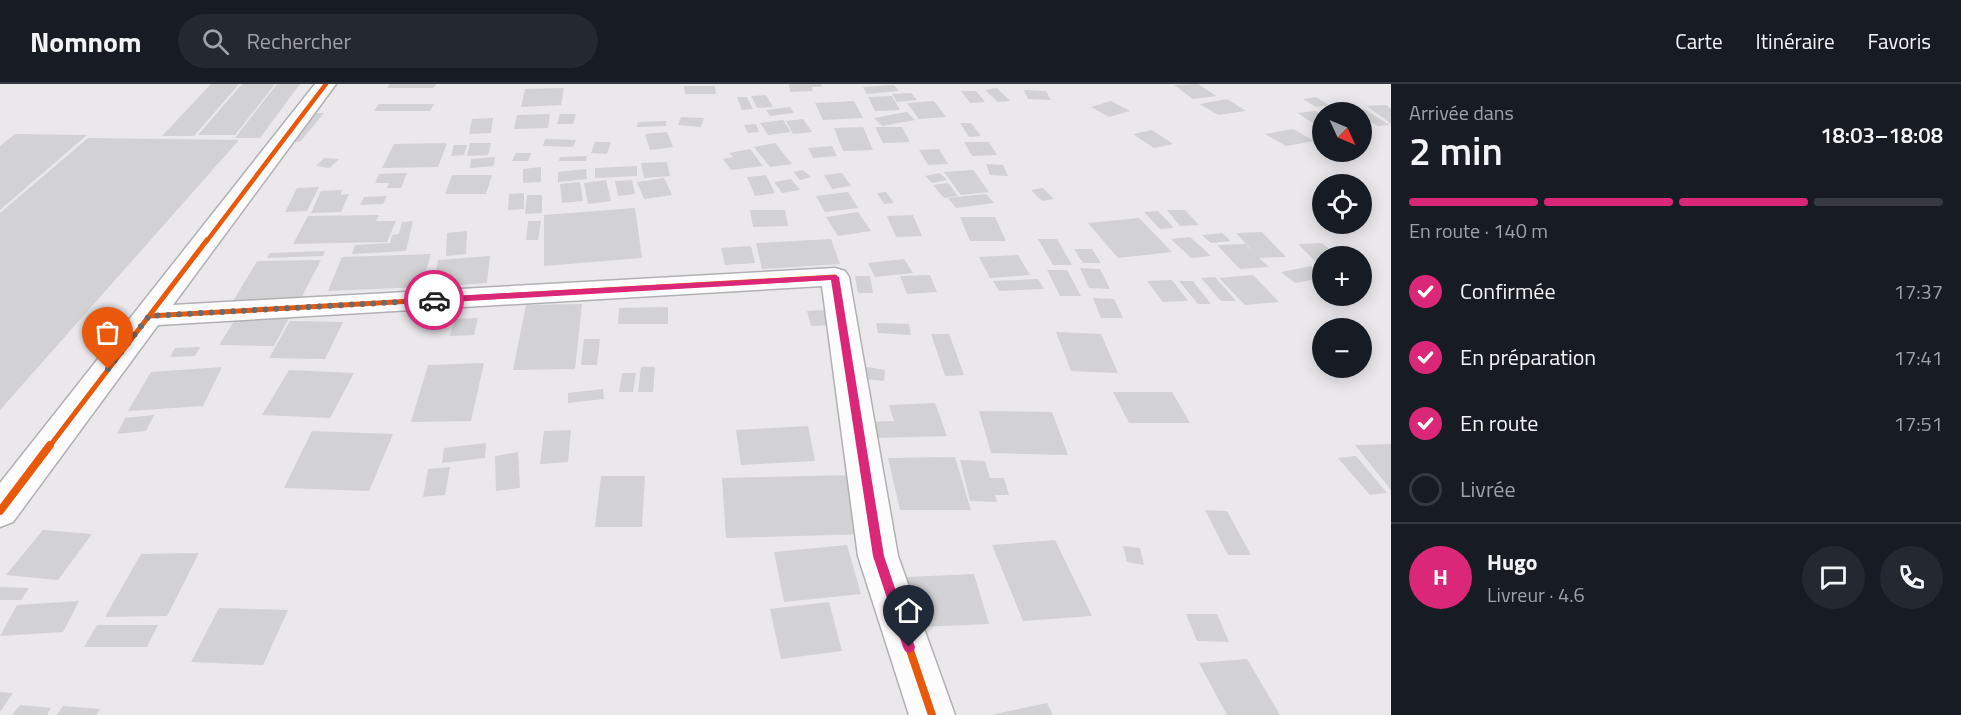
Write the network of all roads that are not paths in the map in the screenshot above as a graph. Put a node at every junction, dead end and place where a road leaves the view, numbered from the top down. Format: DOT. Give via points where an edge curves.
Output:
graph roads {
  1 [pos="326,84"];
  2 [pos="149,316"];
  3 [pos="0,511"];
  4 [pos="932,715"];
  1 -- 2 [label="street"];
  2 -- 3 [label="street"];
  2 -- 4 [label="street" via="835,277 878,556"];
}
